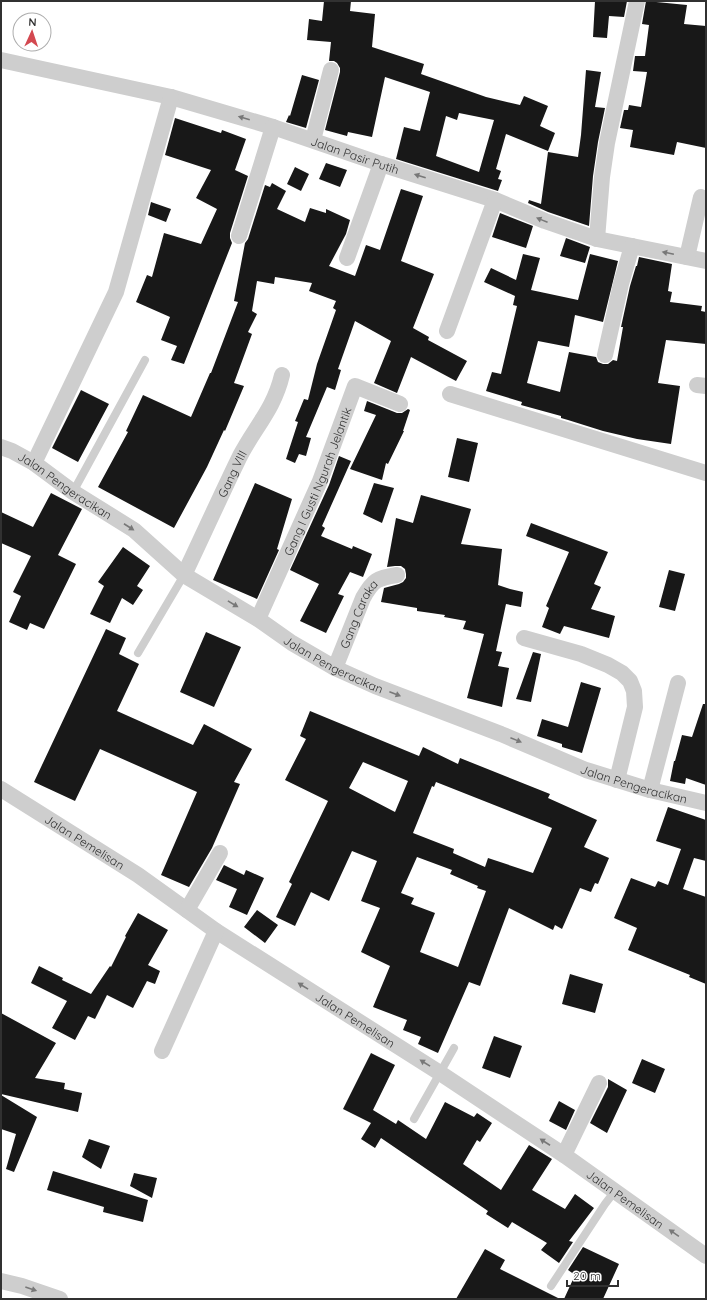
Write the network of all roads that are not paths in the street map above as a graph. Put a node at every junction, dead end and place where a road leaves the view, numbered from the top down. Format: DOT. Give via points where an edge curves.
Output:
graph roads {
  1 [pos="637,1"];
  2 [pos="1,60"];
  3 [pos="331,70"];
  4 [pos="171,98"];
  5 [pos="273,127"];
  6 [pos="313,140"];
  7 [pos="381,164"];
  8 [pos="701,198"];
  9 [pos="495,200"];
  10 [pos="239,236"];
  11 [pos="597,238"];
  12 [pos="632,246"];
  13 [pos="687,257"];
  14 [pos="347,258"];
  15 [pos="706,262"];
  16 [pos="447,331"];
  17 [pos="605,355"];
  18 [pos="145,360"];
  19 [pos="282,376"];
  20 [pos="450,394"];
  21 [pos="400,404"];
  22 [pos="1,447"];
  23 [pos="34,463"];
  24 [pos="706,474"];
  25 [pos="73,492"];
  26 [pos="184,574"];
  27 [pos="397,575"];
  28 [pos="258,619"];
  29 [pos="524,638"];
  30 [pos="138,653"];
  31 [pos="335,668"];
  32 [pos="678,683"];
  33 [pos="617,780"];
  34 [pos="1,789"];
  35 [pos="650,790"];
  36 [pos="706,803"];
  37 [pos="220,853"];
  38 [pos="187,910"];
  39 [pos="216,931"];
  40 [pos="454,1048"];
  41 [pos="162,1051"];
  42 [pos="440,1073"];
  43 [pos="599,1083"];
  44 [pos="414,1119"];
  45 [pos="564,1155"];
  46 [pos="615,1192"];
  47 [pos="706,1256"];
  48 [pos="1,1281"];
  49 [pos="551,1286"];
  50 [pos="60,1299"];
  1 -- 11 [label="street" via="607,144"];
  2 -- 4 [label="street, Jalan Pasir Putih"];
  3 -- 6 [label="street"];
  5 -- 4 [label="street, Jalan Pasir Putih, one-way"];
  4 -- 23 [label="street" via="116,292"];
  5 -- 6 [label="street, Jalan Pasir Putih"];
  5 -- 10 [label="street"];
  6 -- 7 [label="street, Jalan Pasir Putih"];
  9 -- 7 [label="street, Jalan Pasir Putih, one-way"];
  7 -- 14 [label="street"];
  8 -- 13 [label="street"];
  11 -- 9 [label="street, Jalan Pasir Putih, one-way" via="545,221"];
  9 -- 16 [label="street"];
  11 -- 12 [label="street, Jalan Pasir Putih"];
  13 -- 12 [label="street, Jalan Pasir Putih, one-way"];
  12 -- 17 [label="street"];
  13 -- 15 [label="street, Jalan Pasir Putih"];
  18 -- 25 [label="lane"];
  19 -- 26 [label="street, Gang VIII" via="273,403 241,455"];
  20 -- 24 [label="street"];
  21 -- 28 [label="street, Gang I Gusti Ngurah Jelantik" via="355,386 320,481"];
  22 -- 23 [label="street, Jalan Pengeracikan"];
  23 -- 25 [label="street, Jalan Pengeracikan"];
  25 -- 26 [label="street, Jalan Pengeracikan, one-way" via="134,530"];
  26 -- 28 [label="street, Jalan Pengeracikan, one-way"];
  26 -- 30 [label="lane"];
  27 -- 31 [label="street, Gang Caraka" via="381,577 368,588"];
  28 -- 31 [label="street, Jalan Pengeracikan"];
  29 -- 33 [label="street" via="581,654 608,665 630,681 634,691 635,707"];
  31 -- 33 [label="street, Jalan Pengeracikan, one-way" via="586,770"];
  32 -- 35 [label="street"];
  33 -- 35 [label="street, Jalan Pengeracikan"];
  34 -- 38 [label="street, Jalan Pemelisan" via="138,875"];
  35 -- 36 [label="street, Jalan Pengeracikan"];
  37 -- 38 [label="street"];
  38 -- 39 [label="street, Jalan Pemelisan"];
  39 -- 41 [label="street"];
  42 -- 39 [label="street, Jalan Pemelisan, one-way"];
  40 -- 42 [label="lane"];
  42 -- 44 [label="lane"];
  45 -- 42 [label="street, Jalan Pemelisan, one-way"];
  43 -- 45 [label="street"];
  45 -- 46 [label="street, Jalan Pemelisan"];
  47 -- 46 [label="street, Jalan Pemelisan, one-way"];
  46 -- 49 [label="lane"];
  48 -- 50 [label="street, one-way"];
}
